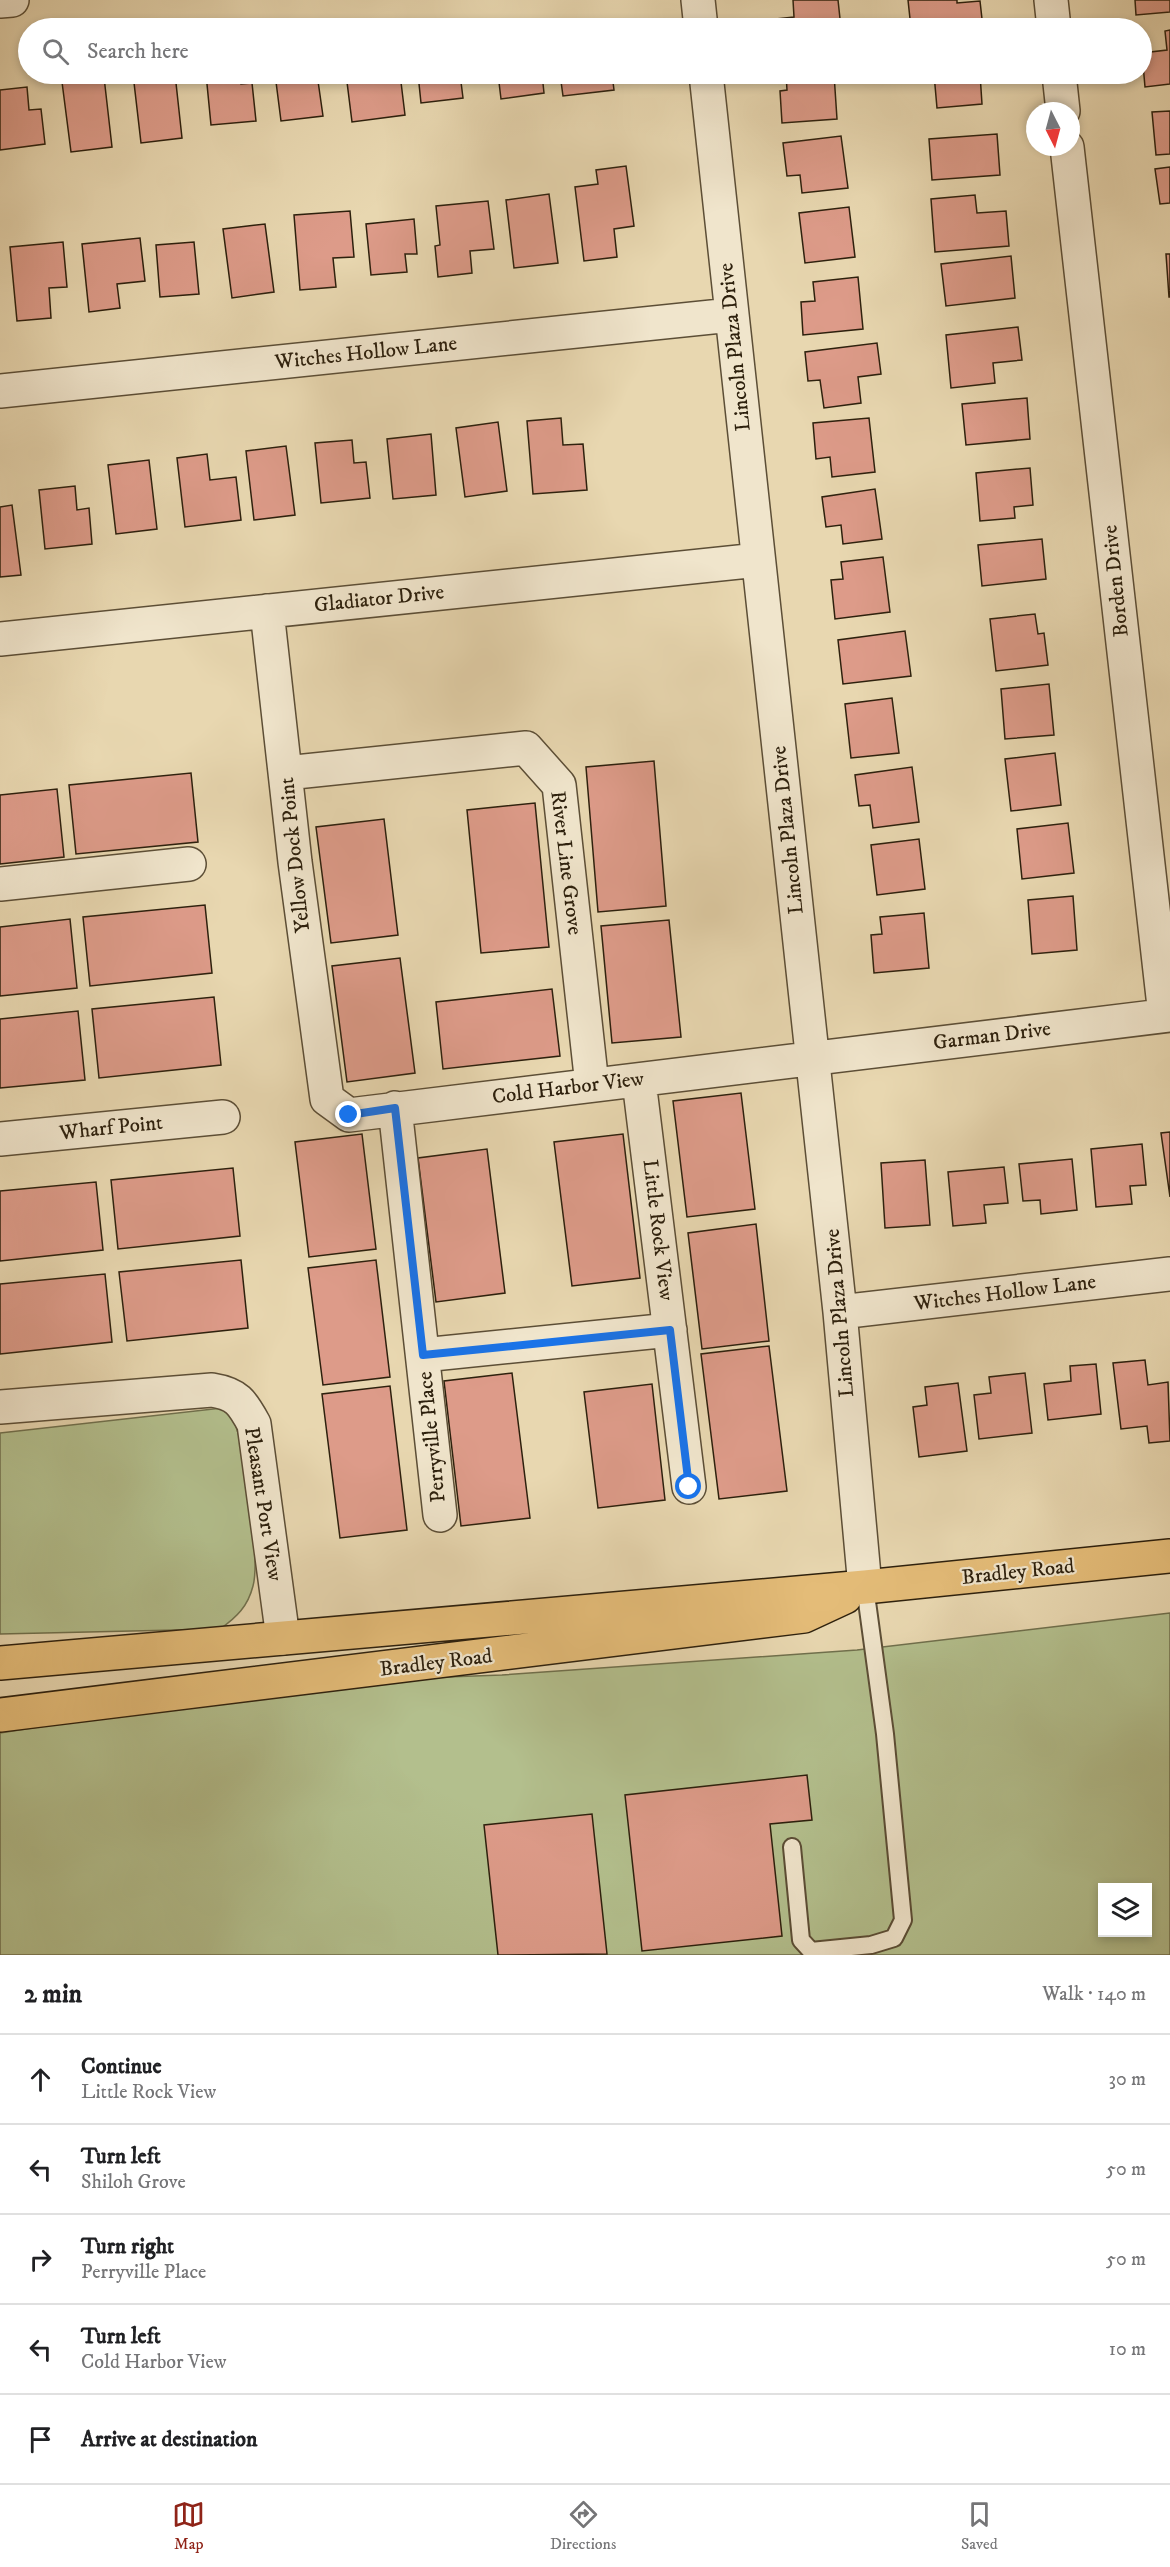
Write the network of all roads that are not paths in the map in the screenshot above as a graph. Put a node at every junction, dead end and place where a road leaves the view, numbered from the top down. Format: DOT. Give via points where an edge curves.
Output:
graph roads {
  1 [pos="12,0"];
  2 [pos="698,0"];
  3 [pos="1051,0"];
  4 [pos="0,1"];
  5 [pos="700,18"];
  6 [pos="1053,18"];
  7 [pos="707,84"];
  8 [pos="1060,84"];
  9 [pos="1063,102"];
  10 [pos="1069,156"];
  11 [pos="731,315"];
  12 [pos="0,391"];
  13 [pos="758,560"];
  14 [pos="267,611"];
  15 [pos="0,639"];
  16 [pos="286,774"];
  17 [pos="189,864"];
  18 [pos="0,884"];
  19 [pos="1167,1015"];
  20 [pos="813,1056"];
  21 [pos="639,1080"];
  22 [pos="592,1085"];
  23 [pos="327,1099"];
  24 [pos="395,1108"];
  25 [pos="223,1117"];
  26 [pos="0,1139"];
  27 [pos="1170,1274"];
  28 [pos="840,1312"];
  29 [pos="670,1330"];
  30 [pos="423,1355"];
  31 [pos="0,1407"];
  32 [pos="689,1487"];
  33 [pos="440,1515"];
  34 [pos="1170,1556"];
  35 [pos="865,1587"];
  36 [pos="283,1638"];
  37 [pos="0,1663"];
  38 [pos="0,1715"];
  39 [pos="792,1847"];
  1 -- 4 [label="street"];
  2 -- 5 [label="street"];
  3 -- 6 [label="street"];
  7 -- 11 [label="street, Lincoln Plaza Drive"];
  8 -- 9 [label="street"];
  10 -- 19 [label="street, Borden Drive"];
  11 -- 12 [label="street, Witches Hollow Lane"];
  11 -- 13 [label="street, Lincoln Plaza Drive"];
  13 -- 14 [label="street, Gladiator Drive"];
  13 -- 20 [label="street, Lincoln Plaza Drive"];
  14 -- 15 [label="street, Gladiator Drive"];
  14 -- 16 [label="street, Yellow Dock Point"];
  16 -- 22 [label="street, River Line Grove" via="526,748 559,785"];
  16 -- 23 [label="street, Yellow Dock Point" via="294,862"];
  17 -- 18 [label="street"];
  19 -- 20 [label="street, Garman Drive"];
  20 -- 21 [label="street, Cold Harbor View"];
  20 -- 28 [label="street, Lincoln Plaza Drive"];
  21 -- 22 [label="street, Cold Harbor View"];
  21 -- 29 [label="street, Little Rock View"];
  22 -- 24 [label="street, Cold Harbor View"];
  23 -- 24 [label="street, Cold Harbor View" via="349,1115"];
  24 -- 30 [label="street, Perryville Place"];
  25 -- 26 [label="street, Wharf Point"];
  27 -- 28 [label="street, Witches Hollow Lane"];
  28 -- 35 [label="street, Lincoln Plaza Drive"];
  29 -- 30 [label="street"];
  29 -- 32 [label="street, Little Rock View"];
  30 -- 33 [label="street, Perryville Place"];
  31 -- 36 [label="street, Pleasant Port View" via="212,1390 231,1393 254,1424"];
  34 -- 35 [label="main road, Bradley Road"];
  35 -- 36 [label="main road, Bradley Road"];
  35 -- 38 [label="main road, Bradley Road" via="804,1616"];
  35 -- 39 [label="lane" via="885,1734 903,1920 894,1938 871,1945 811,1951 801,1940"];
  36 -- 37 [label="main road, Bradley Road"];
}
